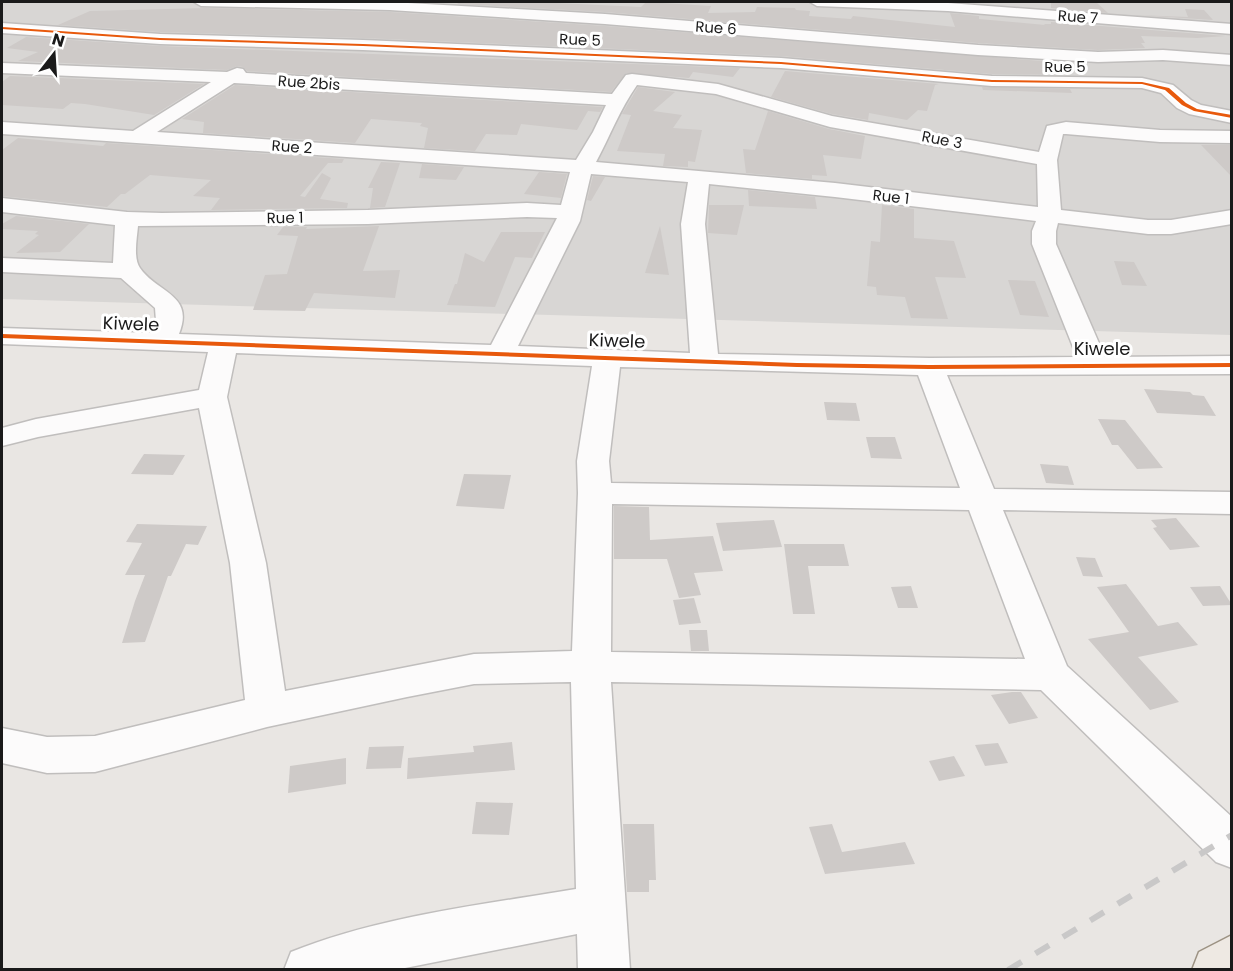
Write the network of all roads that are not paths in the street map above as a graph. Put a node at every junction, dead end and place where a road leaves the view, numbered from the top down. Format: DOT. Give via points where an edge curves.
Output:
graph roads {
  1 [pos="201,2"];
  2 [pos="816,2"];
  3 [pos="319,3"];
  4 [pos="1011,7"];
  5 [pos="670,25"];
  6 [pos="2,28"];
  7 [pos="1232,29"];
  8 [pos="848,38"];
  9 [pos="273,43"];
  10 [pos="1082,56"];
  11 [pos="647,57"];
  12 [pos="1232,60"];
  13 [pos="813,65"];
  14 [pos="2,69"];
  15 [pos="232,77"];
  16 [pos="632,79"];
  17 [pos="1095,82"];
  18 [pos="617,100"];
  19 [pos="1232,117"];
  20 [pos="2,128"];
  21 [pos="137,137"];
  22 [pos="1232,137"];
  23 [pos="1047,160"];
  24 [pos="582,167"];
  25 [pos="699,178"];
  26 [pos="2,205"];
  27 [pos="570,212"];
  28 [pos="1050,215"];
  29 [pos="1232,217"];
  30 [pos="127,219"];
  31 [pos="1200,221"];
  32 [pos="1232,241"];
  33 [pos="2,265"];
  34 [pos="129,271"];
  35 [pos="2,336"];
  36 [pos="162,342"];
  37 [pos="224,344"];
  38 [pos="500,354"];
  39 [pos="607,357"];
  40 [pos="705,362"];
  41 [pos="1232,365"];
  42 [pos="1095,366"];
  43 [pos="929,367"];
  44 [pos="212,397"];
  45 [pos="2,437"];
  46 [pos="596,493"];
  47 [pos="980,499"];
  48 [pos="1232,503"];
  49 [pos="592,668"];
  50 [pos="1051,675"];
  51 [pos="267,711"];
  52 [pos="2,746"];
  53 [pos="1232,847"];
  54 [pos="601,908"];
  55 [pos="1232,960"];
  56 [pos="309,969"];
  57 [pos="604,969"];
  58 [pos="1217,969"];
  1 -- 3 [label="street, Rue 6"];
  2 -- 4 [label="street, Rue 7"];
  3 -- 5 [label="street, Rue 6"];
  3 -- 9 [label="street"];
  4 -- 7 [label="street, Rue 7"];
  5 -- 8 [label="street, Rue 6"];
  5 -- 11 [label="street"];
  6 -- 9 [label="street, Rue 5"];
  8 -- 10 [label="street, Rue 6"];
  8 -- 13 [label="street"];
  9 -- 11 [label="street, Rue 5"];
  9 -- 15 [label="street"];
  10 -- 12 [label="street, Rue 6" via="1163,55"];
  10 -- 17 [label="street"];
  11 -- 13 [label="street, Rue 5"];
  11 -- 16 [label="street"];
  13 -- 17 [label="street, Rue 5" via="992,81"];
  14 -- 15 [label="street, Rue 2bis"];
  15 -- 18 [label="street, Rue 2bis"];
  15 -- 21 [label="street"];
  16 -- 18 [label="street"];
  16 -- 23 [label="street, Rue 3" via="718,89 830,121"];
  17 -- 19 [label="street, Rue 5" via="1157,85 1196,110"];
  18 -- 24 [label="street"];
  20 -- 21 [label="street, Rue 2"];
  21 -- 24 [label="street, Rue 2"];
  22 -- 23 [label="street" via="1058,128 1053,132"];
  23 -- 28 [label="street"];
  24 -- 25 [label="street, Rue 1"];
  24 -- 27 [label="street"];
  25 -- 28 [label="street, Rue 1"];
  25 -- 40 [label="street" via="693,224"];
  26 -- 30 [label="street, Rue 1"];
  27 -- 30 [label="street, Rue 1"];
  27 -- 38 [label="street"];
  28 -- 31 [label="street, Rue 1" via="1148,227"];
  28 -- 42 [label="street" via="1044,244"];
  29 -- 31 [label="street"];
  30 -- 34 [label="street" via="125,260"];
  31 -- 32 [label="street"];
  33 -- 34 [label="street"];
  34 -- 36 [label="street" via="171,310 171,324"];
  35 -- 36 [label="street, Kiwele"];
  36 -- 37 [label="street, Kiwele"];
  37 -- 38 [label="street, Kiwele"];
  37 -- 44 [label="street"];
  38 -- 39 [label="street, Kiwele"];
  39 -- 40 [label="street, Kiwele"];
  39 -- 46 [label="street" via="592,461"];
  40 -- 43 [label="street, Kiwele"];
  41 -- 42 [label="street, Kiwele"];
  42 -- 43 [label="street, Kiwele"];
  43 -- 47 [label="street"];
  44 -- 45 [label="street"];
  44 -- 51 [label="street" via="248,563"];
  46 -- 47 [label="street"];
  46 -- 49 [label="street"];
  47 -- 48 [label="street"];
  47 -- 50 [label="street"];
  49 -- 50 [label="street"];
  49 -- 51 [label="street" via="474,669"];
  49 -- 54 [label="street"];
  50 -- 53 [label="street"];
  51 -- 52 [label="street" via="95,754 47,755"];
  54 -- 56 [label="street" via="404,943"];
  54 -- 57 [label="street"];
  55 -- 58 [label="main road"];
}
